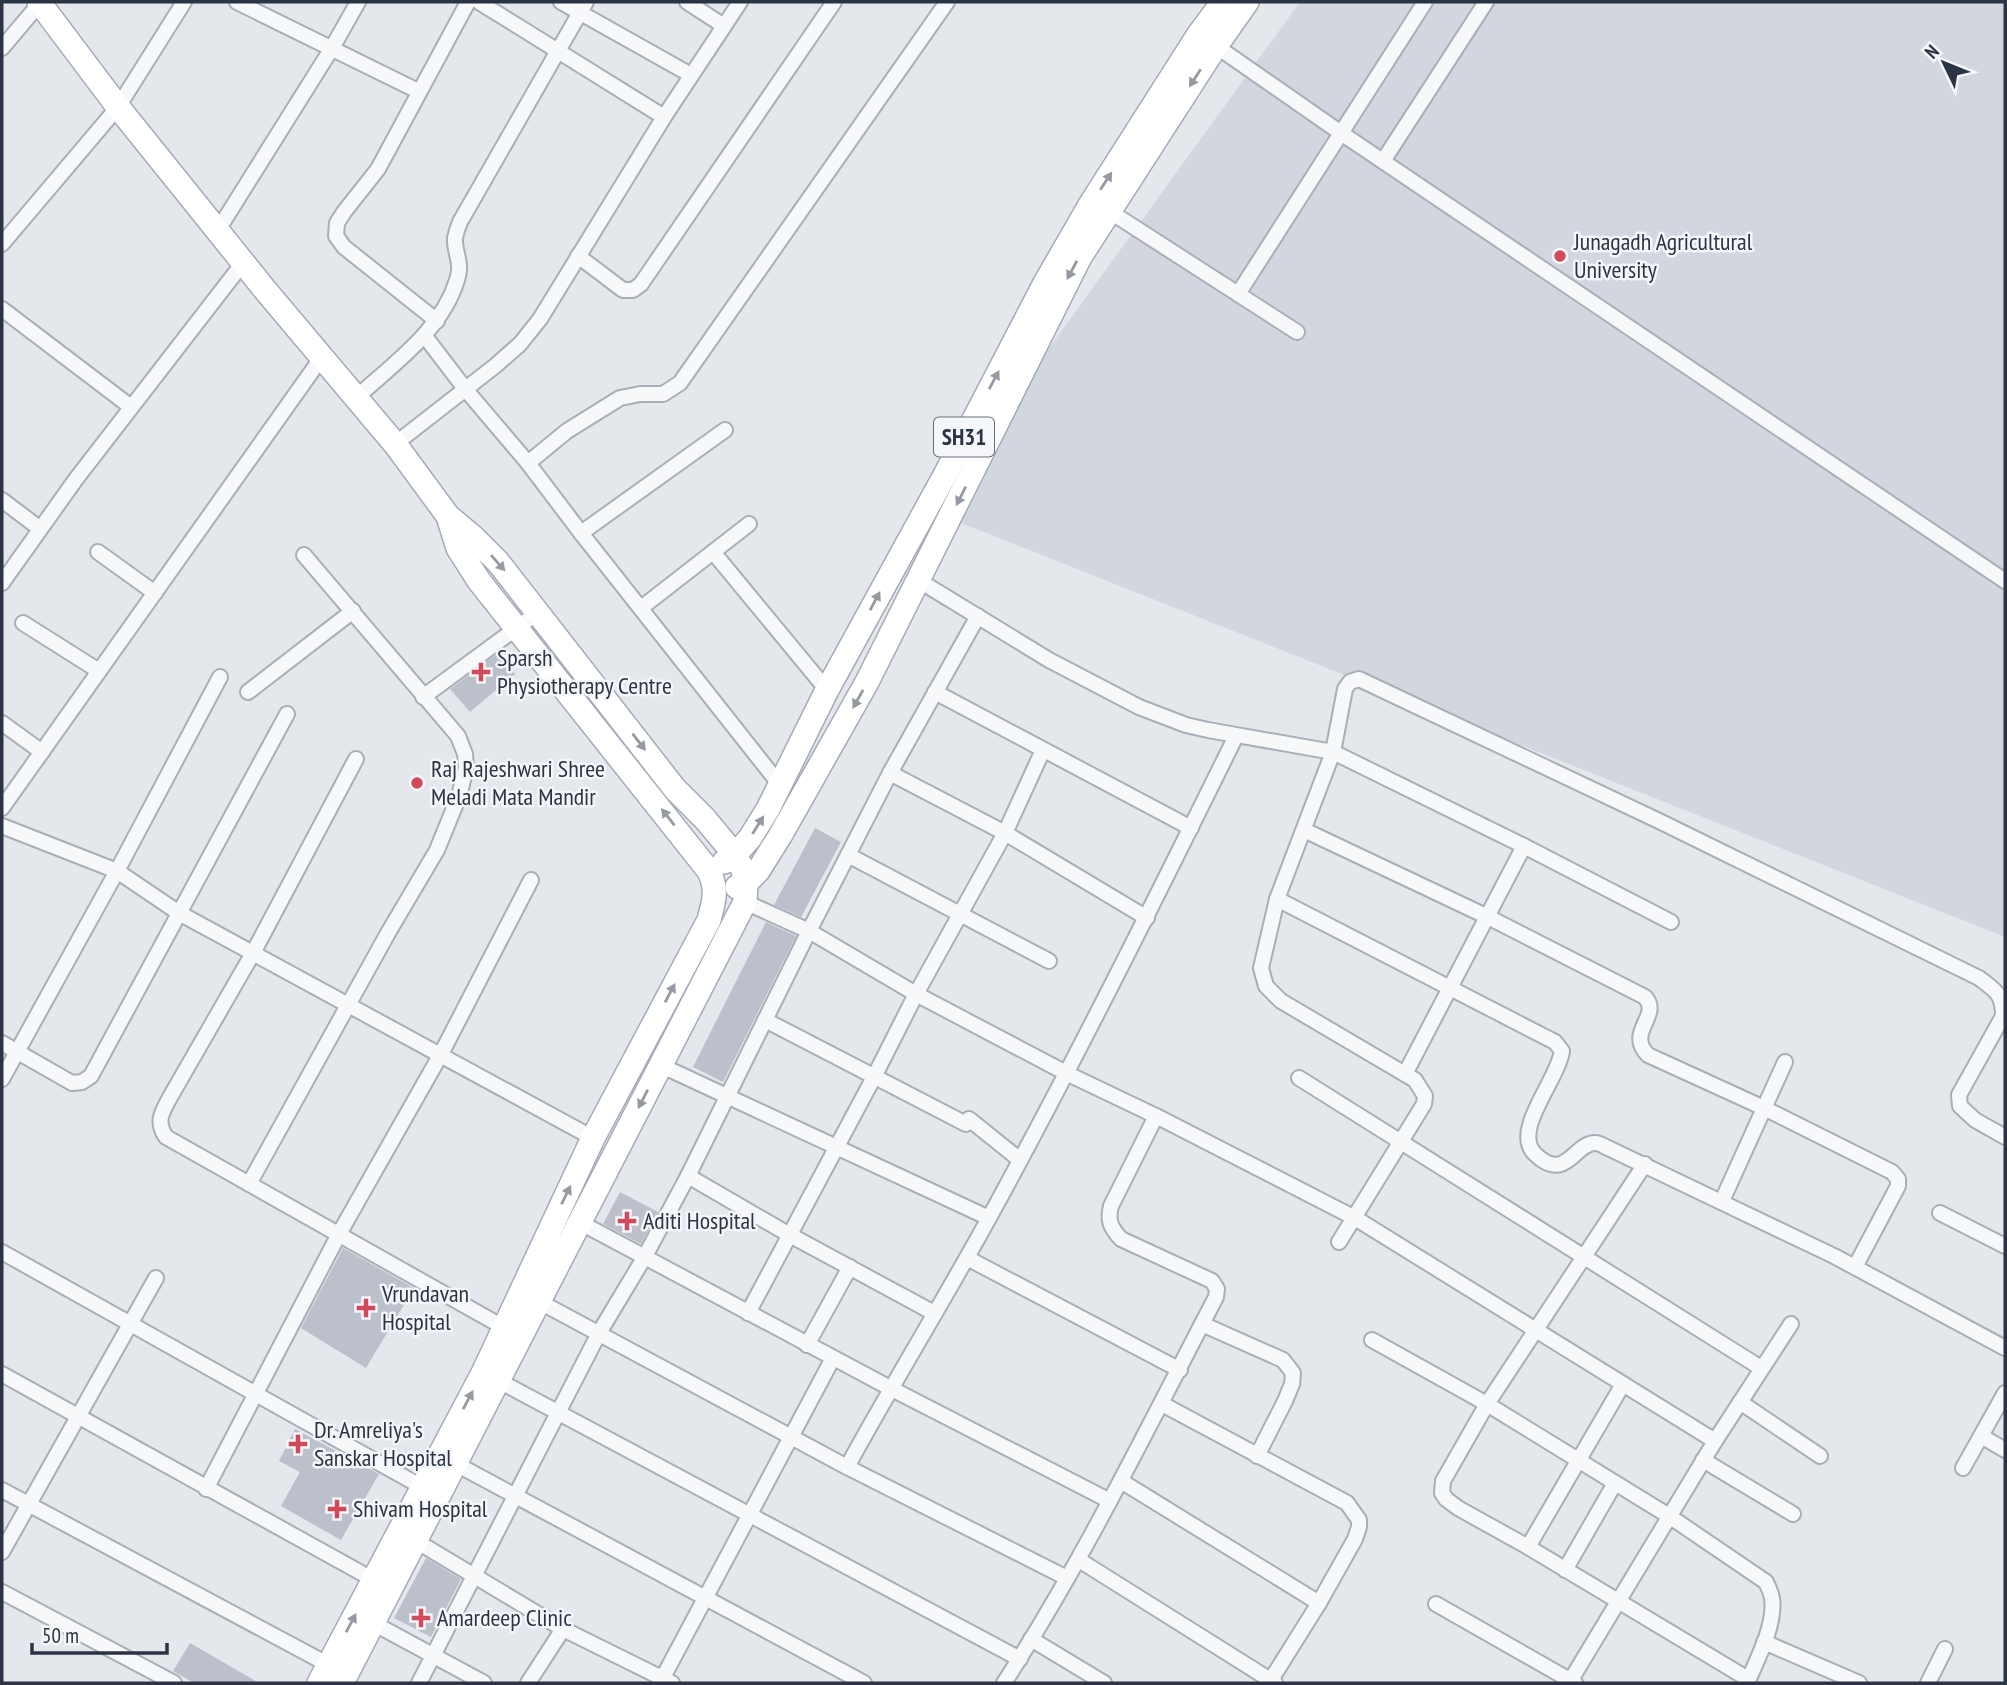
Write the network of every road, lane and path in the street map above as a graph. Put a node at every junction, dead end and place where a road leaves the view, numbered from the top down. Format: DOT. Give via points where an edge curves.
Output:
graph roads {
  1 [pos="40,2"];
  2 [pos="184,2"];
  3 [pos="237,2"];
  4 [pos="358,2"];
  5 [pos="468,2"];
  6 [pos="479,2"];
  7 [pos="561,2"];
  8 [pos="687,2"];
  9 [pos="740,2"];
  10 [pos="834,2"];
  11 [pos="947,2"];
  12 [pos="1247,2"];
  13 [pos="1425,2"];
  14 [pos="1486,2"];
  15 [pos="1217,5"];
  16 [pos="259,6"];
  17 [pos="583,7"];
  18 [pos="724,26"];
  19 [pos="1216,46"];
  20 [pos="2,48"];
  21 [pos="332,48"];
  22 [pos="558,51"];
  23 [pos="691,75"];
  24 [pos="418,91"];
  25 [pos="118,107"];
  26 [pos="664,117"];
  27 [pos="1341,133"];
  28 [pos="1383,161"];
  29 [pos="1109,211"];
  30 [pos="218,230"];
  31 [pos="2,244"];
  32 [pos="578,256"];
  33 [pos="243,263"];
  34 [pos="1238,294"];
  35 [pos="2,309"];
  36 [pos="437,321"];
  37 [pos="1297,332"];
  38 [pos="424,335"];
  39 [pos="323,357"];
  40 [pos="466,390"];
  41 [pos="356,398"];
  42 [pos="131,407"];
  43 [pos="725,430"];
  44 [pos="395,444"];
  45 [pos="528,463"];
  46 [pos="2,500"];
  47 [pos="448,516"];
  48 [pos="749,524"];
  49 [pos="39,528"];
  50 [pos="581,533"];
  51 [pos="98,552"];
  52 [pos="713,552"];
  53 [pos="304,555"];
  54 [pos="918,580"];
  55 [pos="2005,580"];
  56 [pos="2,583"];
  57 [pos="155,593"];
  58 [pos="641,608"];
  59 [pos="353,611"];
  60 [pos="537,613"];
  61 [pos="978,616"];
  62 [pos="23,623"];
  63 [pos="517,627"];
  64 [pos="99,671"];
  65 [pos="220,677"];
  66 [pos="827,690"];
  67 [pos="248,692"];
  68 [pos="935,692"];
  69 [pos="423,697"];
  70 [pos="287,714"];
  71 [pos="2,723"];
  72 [pos="1236,736"];
  73 [pos="1043,750"];
  74 [pos="1328,751"];
  75 [pos="42,752"];
  76 [pos="356,759"];
  77 [pos="890,774"];
  78 [pos="780,785"];
  79 [pos="2,808"];
  80 [pos="2,825"];
  81 [pos="1191,828"];
  82 [pos="1304,830"];
  83 [pos="1005,833"];
  84 [pos="1524,846"];
  85 [pos="735,855"];
  86 [pos="848,855"];
  87 [pos="117,871"];
  88 [pos="709,871"];
  89 [pos="531,880"];
  90 [pos="746,892"];
  91 [pos="715,898"];
  92 [pos="1277,899"];
  93 [pos="179,913"];
  94 [pos="959,914"];
  95 [pos="1488,917"];
  96 [pos="1147,918"];
  97 [pos="1671,922"];
  98 [pos="809,931"];
  99 [pos="253,953"];
  100 [pos="1049,961"];
  101 [pos="1449,987"];
  102 [pos="916,994"];
  103 [pos="350,1005"];
  104 [pos="2004,1017"];
  105 [pos="765,1020"];
  106 [pos="2,1043"];
  107 [pos="18,1051"];
  108 [pos="441,1054"];
  109 [pos="1785,1062"];
  110 [pos="660,1065"];
  111 [pos="1066,1073"];
  112 [pos="1405,1074"];
  113 [pos="874,1077"];
  114 [pos="1298,1078"];
  115 [pos="2,1079"];
  116 [pos="727,1097"];
  117 [pos="1764,1108"];
  118 [pos="1156,1116"];
  119 [pos="2005,1137"];
  120 [pos="593,1138"];
  121 [pos="1402,1142"];
  122 [pos="835,1148"];
  123 [pos="1020,1160"];
  124 [pos="1645,1164"];
  125 [pos="688,1176"];
  126 [pos="249,1184"];
  127 [pos="1722,1201"];
  128 [pos="1940,1213"];
  129 [pos="989,1218"];
  130 [pos="1355,1218"];
  131 [pos="581,1223"];
  132 [pos="339,1234"];
  133 [pos="788,1234"];
  134 [pos="1339,1242"];
  135 [pos="2005,1246"];
  136 [pos="2,1252"];
  137 [pos="644,1258"];
  138 [pos="967,1258"];
  139 [pos="1584,1258"];
  140 [pos="850,1266"];
  141 [pos="1855,1267"];
  142 [pos="156,1278"];
  143 [pos="540,1301"];
  144 [pos="747,1313"];
  145 [pos="934,1313"];
  146 [pos="130,1323"];
  147 [pos="1202,1324"];
  148 [pos="1791,1324"];
  149 [pos="503,1327"];
  150 [pos="1536,1331"];
  151 [pos="598,1333"];
  152 [pos="1373,1340"];
  153 [pos="807,1345"];
  154 [pos="2005,1348"];
  155 [pos="833,1358"];
  156 [pos="1761,1368"];
  157 [pos="1180,1370"];
  158 [pos="2,1374"];
  159 [pos="499,1381"];
  160 [pos="1623,1384"];
  161 [pos="890,1388"];
  162 [pos="256,1393"];
  163 [pos="2005,1393"];
  164 [pos="1740,1402"];
  165 [pos="1162,1404"];
  166 [pos="1487,1404"];
  167 [pos="558,1413"];
  168 [pos="77,1416"];
  169 [pos="791,1435"];
  170 [pos="1981,1436"];
  171 [pos="1715,1441"];
  172 [pos="2005,1450"];
  173 [pos="1257,1456"];
  174 [pos="1820,1456"];
  175 [pos="1578,1460"];
  176 [pos="1703,1460"];
  177 [pos="456,1464"];
  178 [pos="847,1466"];
  179 [pos="1963,1468"];
  180 [pos="1121,1481"];
  181 [pos="1615,1483"];
  182 [pos="422,1486"];
  183 [pos="206,1489"];
  184 [pos="2,1490"];
  185 [pos="515,1496"];
  186 [pos="1110,1501"];
  187 [pos="28,1504"];
  188 [pos="1793,1514"];
  189 [pos="750,1515"];
  190 [pos="1670,1516"];
  191 [pos="416,1541"];
  192 [pos="1528,1547"];
  193 [pos="2,1552"];
  194 [pos="1079,1560"];
  195 [pos="1565,1570"];
  196 [pos="474,1576"];
  197 [pos="1067,1578"];
  198 [pos="374,1580"];
  199 [pos="2,1592"];
  200 [pos="706,1597"];
  201 [pos="1618,1602"];
  202 [pos="1319,1603"];
  203 [pos="1436,1604"];
  204 [pos="373,1623"];
  205 [pos="563,1629"];
  206 [pos="1031,1639"];
  207 [pos="1764,1642"];
  208 [pos="1945,1649"];
  209 [pos="433,1656"];
  210 [pos="1020,1658"];
  211 [pos="330,1677"];
  212 [pos="1747,1681"];
  213 [pos="665,1682"];
  214 [pos="1572,1682"];
  215 [pos="174,1683"];
  216 [pos="419,1683"];
  217 [pos="484,1683"];
  218 [pos="528,1683"];
  219 [pos="864,1683"];
  220 [pos="1004,1683"];
  221 [pos="1104,1683"];
  222 [pos="1271,1683"];
  223 [pos="1859,1683"];
  224 [pos="1928,1683"];
  1 -- 20 [label="street"];
  1 -- 25 [label="main road"];
  2 -- 25 [label="street"];
  3 -- 16 [label="street"];
  4 -- 21 [label="street"];
  5 -- 24 [label="street"];
  6 -- 22 [label="street"];
  7 -- 17 [label="street"];
  8 -- 18 [label="street"];
  9 -- 18 [label="street"];
  10 -- 32 [label="street" via="641,284 623,290"];
  11 -- 45 [label="street" via="680,383 663,394 620,398 567,430"];
  12 -- 19 [label="main road"];
  13 -- 27 [label="street"];
  14 -- 28 [label="street"];
  66 -- 15 [label="main road, SH31, one-way" via="1045,283"];
  16 -- 21 [label="street"];
  17 -- 22 [label="street"];
  17 -- 23 [label="street"];
  18 -- 23 [label="street"];
  19 -- 27 [label="street"];
  19 -- 29 [label="main road, one-way"];
  21 -- 24 [label="street"];
  21 -- 30 [label="street"];
  22 -- 26 [label="street"];
  22 -- 36 [label="street" via="460,222 455,239 458,279"];
  23 -- 26 [label="street"];
  24 -- 36 [label="street" via="378,169 337,223 336,236"];
  25 -- 30 [label="main road"];
  25 -- 31 [label="street"];
  26 -- 32 [label="street"];
  27 -- 28 [label="street"];
  27 -- 34 [label="street"];
  28 -- 55 [label="street"];
  29 -- 34 [label="street"];
  29 -- 54 [label="main road, one-way" via="1065,284"];
  30 -- 33 [label="main road"];
  32 -- 40 [label="street" via="520,344"];
  33 -- 39 [label="main road"];
  33 -- 42 [label="street"];
  34 -- 37 [label="street"];
  35 -- 42 [label="street"];
  36 -- 38 [label="street"];
  38 -- 40 [label="street"];
  38 -- 41 [label="street"];
  39 -- 41 [label="main road"];
  39 -- 57 [label="street"];
  40 -- 44 [label="street"];
  40 -- 45 [label="street"];
  41 -- 44 [label="main road"];
  42 -- 49 [label="street"];
  43 -- 50 [label="street"];
  44 -- 47 [label="main road"];
  45 -- 50 [label="street"];
  46 -- 49 [label="street"];
  47 -- 60 [label="main road, one-way" via="498,562"];
  47 -- 63 [label="main road" via="458,548"];
  48 -- 52 [label="street"];
  49 -- 56 [label="street"];
  50 -- 58 [label="street"];
  51 -- 57 [label="street"];
  52 -- 58 [label="street"];
  52 -- 66 [label="street"];
  53 -- 59 [label="street"];
  54 -- 61 [label="street"];
  54 -- 90 [label="main road, one-way" via="867,682"];
  57 -- 64 [label="street"];
  58 -- 78 [label="street"];
  59 -- 67 [label="street"];
  59 -- 69 [label="street"];
  60 -- 63 [label="street"];
  60 -- 85 [label="main road, one-way" via="676,789"];
  61 -- 68 [label="street"];
  61 -- 72 [label="street" via="1069,671 1139,706 1186,725"];
  62 -- 64 [label="street"];
  63 -- 69 [label="street"];
  88 -- 63 [label="main road, one-way"];
  64 -- 75 [label="street"];
  65 -- 87 [label="street"];
  66 -- 78 [label="main road, SH31"];
  68 -- 73 [label="street"];
  68 -- 77 [label="street"];
  69 -- 103 [label="street" via="458,737 466,768 437,850"];
  70 -- 93 [label="street"];
  71 -- 75 [label="street"];
  72 -- 74 [label="street"];
  72 -- 81 [label="street"];
  73 -- 81 [label="street"];
  73 -- 83 [label="street"];
  74 -- 82 [label="street"];
  74 -- 84 [label="street"];
  74 -- 104 [label="street" via="1345,688 1359,679 1979,978 1998,993"];
  75 -- 79 [label="street"];
  76 -- 99 [label="street"];
  77 -- 83 [label="street"];
  77 -- 86 [label="street"];
  85 -- 78 [label="main road, SH31, one-way"];
  80 -- 87 [label="street"];
  81 -- 96 [label="street"];
  82 -- 92 [label="street"];
  82 -- 95 [label="street"];
  83 -- 94 [label="street"];
  83 -- 96 [label="street"];
  84 -- 95 [label="street"];
  84 -- 97 [label="street"];
  85 -- 88 [label="main road, SH31"];
  85 -- 90 [label="main road"];
  86 -- 94 [label="street"];
  86 -- 98 [label="street"];
  87 -- 93 [label="street"];
  87 -- 107 [label="street"];
  88 -- 91 [label="main road"];
  89 -- 108 [label="street"];
  90 -- 91 [label="main road"];
  90 -- 98 [label="street"];
  90 -- 110 [label="main road"];
  120 -- 91 [label="main road, one-way" via="709,920"];
  92 -- 101 [label="street"];
  92 -- 112 [label="street" via="1261,968 1266,986 1281,1001"];
  93 -- 99 [label="street"];
  93 -- 107 [label="street" via="91,1076 72,1083"];
  94 -- 100 [label="street"];
  94 -- 102 [label="street"];
  95 -- 101 [label="street"];
  95 -- 117 [label="street" via="1645,997 1650,1008 1639,1044 1648,1055"];
  96 -- 111 [label="street"];
  98 -- 102 [label="street"];
  98 -- 105 [label="street"];
  99 -- 103 [label="street"];
  99 -- 126 [label="street" via="160,1116 160,1129 166,1137"];
  101 -- 112 [label="street"];
  101 -- 124 [label="street" via="1555,1042 1562,1051 1527,1138 1542,1160 1568,1162 1595,1143"];
  102 -- 111 [label="street"];
  102 -- 113 [label="street"];
  103 -- 108 [label="street"];
  103 -- 126 [label="street"];
  104 -- 119 [label="street" via="1959,1095 1960,1107 1967,1115"];
  105 -- 113 [label="street"];
  105 -- 116 [label="street"];
  106 -- 107 [label="street"];
  107 -- 115 [label="street"];
  108 -- 120 [label="street"];
  108 -- 132 [label="street"];
  109 -- 117 [label="street"];
  110 -- 116 [label="street"];
  110 -- 131 [label="main road, one-way"];
  111 -- 118 [label="street"];
  111 -- 123 [label="street"];
  112 -- 121 [label="street" via="1425,1096"];
  113 -- 122 [label="street"];
  113 -- 123 [label="street" via="967,1122"];
  114 -- 121 [label="street"];
  116 -- 122 [label="street"];
  116 -- 125 [label="street"];
  117 -- 127 [label="street"];
  117 -- 141 [label="street" via="1898,1179"];
  118 -- 130 [label="street"];
  118 -- 147 [label="street" via="1108,1217 1121,1239 1212,1281 1216,1297"];
  149 -- 120 [label="main road, one-way"];
  121 -- 130 [label="street"];
  121 -- 139 [label="street"];
  122 -- 129 [label="street"];
  122 -- 133 [label="street"];
  123 -- 129 [label="street"];
  124 -- 127 [label="street"];
  124 -- 139 [label="street"];
  125 -- 133 [label="street"];
  125 -- 137 [label="street"];
  126 -- 132 [label="street"];
  127 -- 141 [label="street"];
  128 -- 135 [label="street"];
  129 -- 138 [label="street"];
  130 -- 134 [label="street"];
  130 -- 150 [label="street"];
  131 -- 137 [label="street"];
  131 -- 143 [label="main road"];
  132 -- 149 [label="street"];
  132 -- 162 [label="street"];
  133 -- 140 [label="street"];
  133 -- 144 [label="street"];
  136 -- 146 [label="street"];
  137 -- 144 [label="street"];
  137 -- 151 [label="street"];
  138 -- 145 [label="street"];
  138 -- 157 [label="street"];
  139 -- 150 [label="street"];
  139 -- 156 [label="street"];
  140 -- 145 [label="street"];
  140 -- 153 [label="street"];
  141 -- 154 [label="street"];
  142 -- 146 [label="street"];
  143 -- 151 [label="street"];
  143 -- 159 [label="main road"];
  144 -- 153 [label="street"];
  145 -- 161 [label="street"];
  146 -- 162 [label="street"];
  146 -- 168 [label="street"];
  147 -- 157 [label="street"];
  147 -- 173 [label="street" via="1283,1360 1293,1373 1285,1401"];
  148 -- 156 [label="street"];
  182 -- 149 [label="main road, one-way"];
  150 -- 160 [label="street"];
  150 -- 166 [label="street"];
  151 -- 167 [label="street"];
  151 -- 169 [label="street"];
  152 -- 166 [label="street"];
  153 -- 155 [label="street"];
  155 -- 161 [label="street"];
  155 -- 169 [label="street"];
  156 -- 164 [label="street"];
  157 -- 165 [label="street"];
  158 -- 168 [label="street"];
  159 -- 167 [label="street"];
  159 -- 177 [label="main road"];
  160 -- 171 [label="street"];
  160 -- 175 [label="street"];
  161 -- 178 [label="street"];
  161 -- 186 [label="street"];
  162 -- 182 [label="street"];
  162 -- 183 [label="street"];
  163 -- 170 [label="street"];
  164 -- 171 [label="street"];
  164 -- 174 [label="street"];
  165 -- 173 [label="street"];
  165 -- 180 [label="street"];
  166 -- 175 [label="street"];
  166 -- 192 [label="street" via="1443,1482 1442,1493 1458,1508"];
  167 -- 185 [label="street"];
  167 -- 189 [label="street"];
  168 -- 183 [label="street"];
  168 -- 187 [label="street"];
  169 -- 178 [label="street"];
  169 -- 189 [label="street"];
  170 -- 172 [label="street"];
  170 -- 179 [label="street"];
  171 -- 176 [label="street"];
  173 -- 202 [label="street" via="1348,1503 1359,1520 1355,1539"];
  175 -- 181 [label="street"];
  175 -- 192 [label="street"];
  176 -- 188 [label="street"];
  176 -- 190 [label="street"];
  177 -- 185 [label="street"];
  177 -- 191 [label="main road"];
  178 -- 197 [label="street"];
  180 -- 186 [label="street"];
  180 -- 202 [label="street"];
  181 -- 190 [label="street"];
  181 -- 195 [label="street"];
  182 -- 198 [label="main road"];
  183 -- 198 [label="street"];
  184 -- 187 [label="street"];
  185 -- 196 [label="street"];
  185 -- 200 [label="street"];
  186 -- 194 [label="street"];
  187 -- 193 [label="street"];
  187 -- 211 [label="street"];
  189 -- 200 [label="street"];
  189 -- 210 [label="street"];
  190 -- 201 [label="street"];
  190 -- 207 [label="street" via="1766,1582 1772,1614"];
  191 -- 196 [label="street"];
  191 -- 204 [label="main road"];
  192 -- 195 [label="street"];
  194 -- 197 [label="street"];
  194 -- 222 [label="street"];
  195 -- 201 [label="street"];
  196 -- 205 [label="street"];
  196 -- 209 [label="street"];
  197 -- 206 [label="street"];
  211 -- 198 [label="main road, one-way"];
  199 -- 215 [label="street"];
  200 -- 213 [label="street"];
  200 -- 219 [label="street"];
  201 -- 212 [label="street"];
  201 -- 214 [label="street"];
  202 -- 222 [label="street"];
  203 -- 214 [label="street"];
  204 -- 209 [label="street"];
  204 -- 211 [label="main road"];
  205 -- 213 [label="street"];
  205 -- 218 [label="street"];
  206 -- 210 [label="street"];
  206 -- 221 [label="street"];
  207 -- 212 [label="street"];
  207 -- 223 [label="street"];
  208 -- 224 [label="street"];
  209 -- 216 [label="street"];
  209 -- 217 [label="street"];
  210 -- 220 [label="street"];
}
